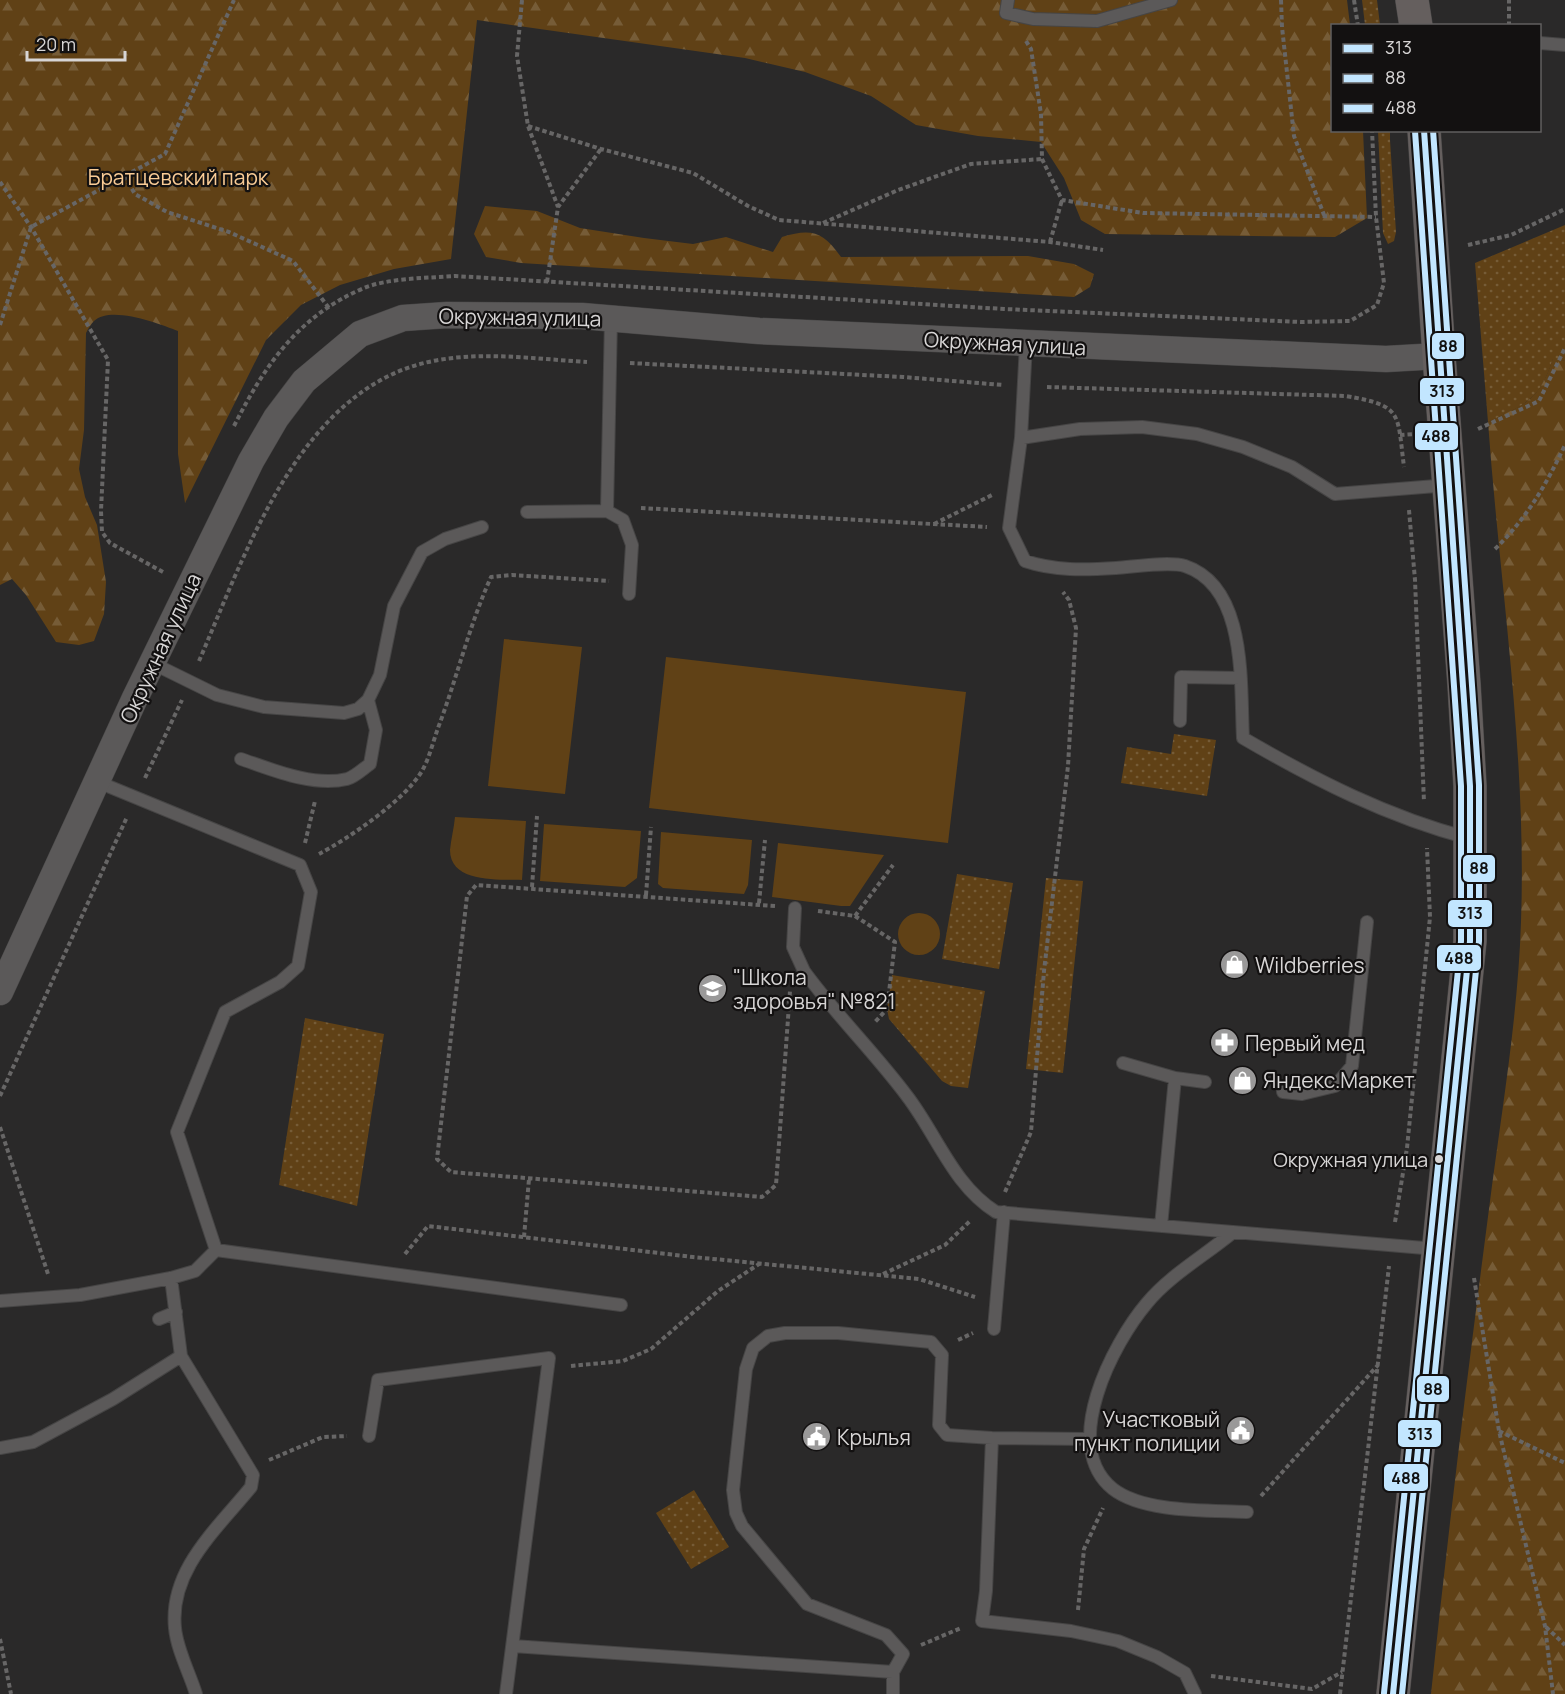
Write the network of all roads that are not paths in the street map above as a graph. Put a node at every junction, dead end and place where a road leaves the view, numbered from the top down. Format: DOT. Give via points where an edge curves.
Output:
graph roads {
  1 [pos="1008,0"];
  2 [pos="1171,0"];
  3 [pos="1412,0"];
  4 [pos="1416,24"];
  5 [pos="1541,42"];
  6 [pos="1565,45"];
  7 [pos="1424,132"];
  8 [pos="611,318"];
  9 [pos="1026,344"];
  10 [pos="1438,356"];
  11 [pos="1021,438"];
  12 [pos="1450,485"];
  13 [pos="607,511"];
  14 [pos="527,512"];
  15 [pos="482,527"];
  16 [pos="630,588"];
  17 [pos="152,663"];
  18 [pos="1240,678"];
  19 [pos="368,700"];
  20 [pos="1180,722"];
  21 [pos="241,759"];
  22 [pos="98,782"];
  23 [pos="1471,838"];
  24 [pos="795,908"];
  25 [pos="1368,922"];
  26 [pos="0,992"];
  27 [pos="1123,1063"];
  28 [pos="1175,1078"];
  29 [pos="1205,1082"];
  30 [pos="1283,1092"];
  31 [pos="997,1211"];
  32 [pos="1161,1226"];
  33 [pos="1232,1233"];
  34 [pos="216,1250"];
  35 [pos="1440,1250"];
  36 [pos="171,1278"];
  37 [pos="0,1301"];
  38 [pos="621,1305"];
  39 [pos="176,1312"];
  40 [pos="159,1318"];
  41 [pos="994,1329"];
  42 [pos="181,1356"];
  43 [pos="369,1436"];
  44 [pos="992,1438"];
  45 [pos="1089,1439"];
  46 [pos="0,1448"];
  47 [pos="1247,1512"];
  48 [pos="513,1646"];
  49 [pos="893,1672"];
  50 [pos="196,1694"];
  51 [pos="506,1694"];
  52 [pos="893,1694"];
  53 [pos="1195,1694"];
  54 [pos="1393,1694"];
  1 -- 2 [label="lane" via="1006,13 1033,19 1097,21"];
  3 -- 4 [label="main road"];
  5 -- 6 [label="lane"];
  7 -- 10 [label="main road"];
  8 -- 9 [label="street, Окружная улица" via="759,331"];
  8 -- 13 [label="lane"];
  8 -- 17 [label="street, Окружная улица" via="447,315 403,318 360,334 304,381 276,417"];
  9 -- 10 [label="street, Окружная улица" via="1386,359"];
  9 -- 11 [label="lane"];
  10 -- 12 [label="main road"];
  11 -- 12 [label="lane" via="1080,429 1142,427 1197,434 1243,447 1293,467 1335,494"];
  11 -- 18 [label="lane" via="1009,528 1025,561 1047,569 1184,566 1208,580 1226,606 1237,636"];
  12 -- 23 [label="main road"];
  13 -- 14 [label="lane"];
  13 -- 16 [label="lane" via="623,520 632,545"];
  15 -- 19 [label="lane" via="445,539 423,552 394,606 380,675"];
  17 -- 19 [label="lane" via="217,695 264,707 344,713 358,709"];
  17 -- 22 [label="street, Окружная улица"];
  18 -- 20 [label="lane" via="1181,677"];
  18 -- 23 [label="lane" via="1243,738 1302,773 1425,827"];
  19 -- 21 [label="lane" via="376,730 370,764 348,779 320,780"];
  22 -- 26 [label="street, Окружная улица"];
  22 -- 34 [label="lane" via="300,864 311,892 297,966 279,982 225,1012 177,1132"];
  23 -- 35 [label="main road" via="1470,941"];
  24 -- 31 [label="lane" via="793,947 804,971 908,1096 966,1188"];
  25 -- 30 [label="lane" via="1352,1066 1335,1086 1302,1094"];
  27 -- 28 [label="lane"];
  28 -- 29 [label="lane"];
  28 -- 32 [label="lane"];
  31 -- 32 [label="lane"];
  31 -- 41 [label="lane"];
  32 -- 33 [label="lane"];
  33 -- 35 [label="lane"];
  33 -- 45 [label="lane" via="1147,1302 1105,1372"];
  34 -- 36 [label="lane" via="195,1271"];
  34 -- 38 [label="lane"];
  35 -- 54 [label="main road"];
  36 -- 37 [label="lane" via="56,1297"];
  36 -- 39 [label="lane"];
  39 -- 40 [label="lane"];
  39 -- 42 [label="lane"];
  42 -- 46 [label="lane" via="113,1399 33,1442"];
  42 -- 50 [label="lane" via="253,1475 250,1486 188,1563 176,1595 175,1630"];
  43 -- 48 [label="lane" via="378,1380 549,1358"];
  44 -- 45 [label="lane"];
  44 -- 49 [label="lane" via="947,1434 939,1425 942,1355 931,1342 838,1333 785,1333 768,1336 753,1348 746,1369 733,1490 736,1513 742,1526 807,1604 886,1635 903,1654"];
  44 -- 53 [label="lane" via="982,1622 1076,1632 1118,1641 1185,1673"];
  45 -- 47 [label="lane" via="1096,1467 1113,1489 1138,1501 1176,1508"];
  48 -- 49 [label="lane"];
  48 -- 51 [label="lane"];
  49 -- 52 [label="lane"];
}
